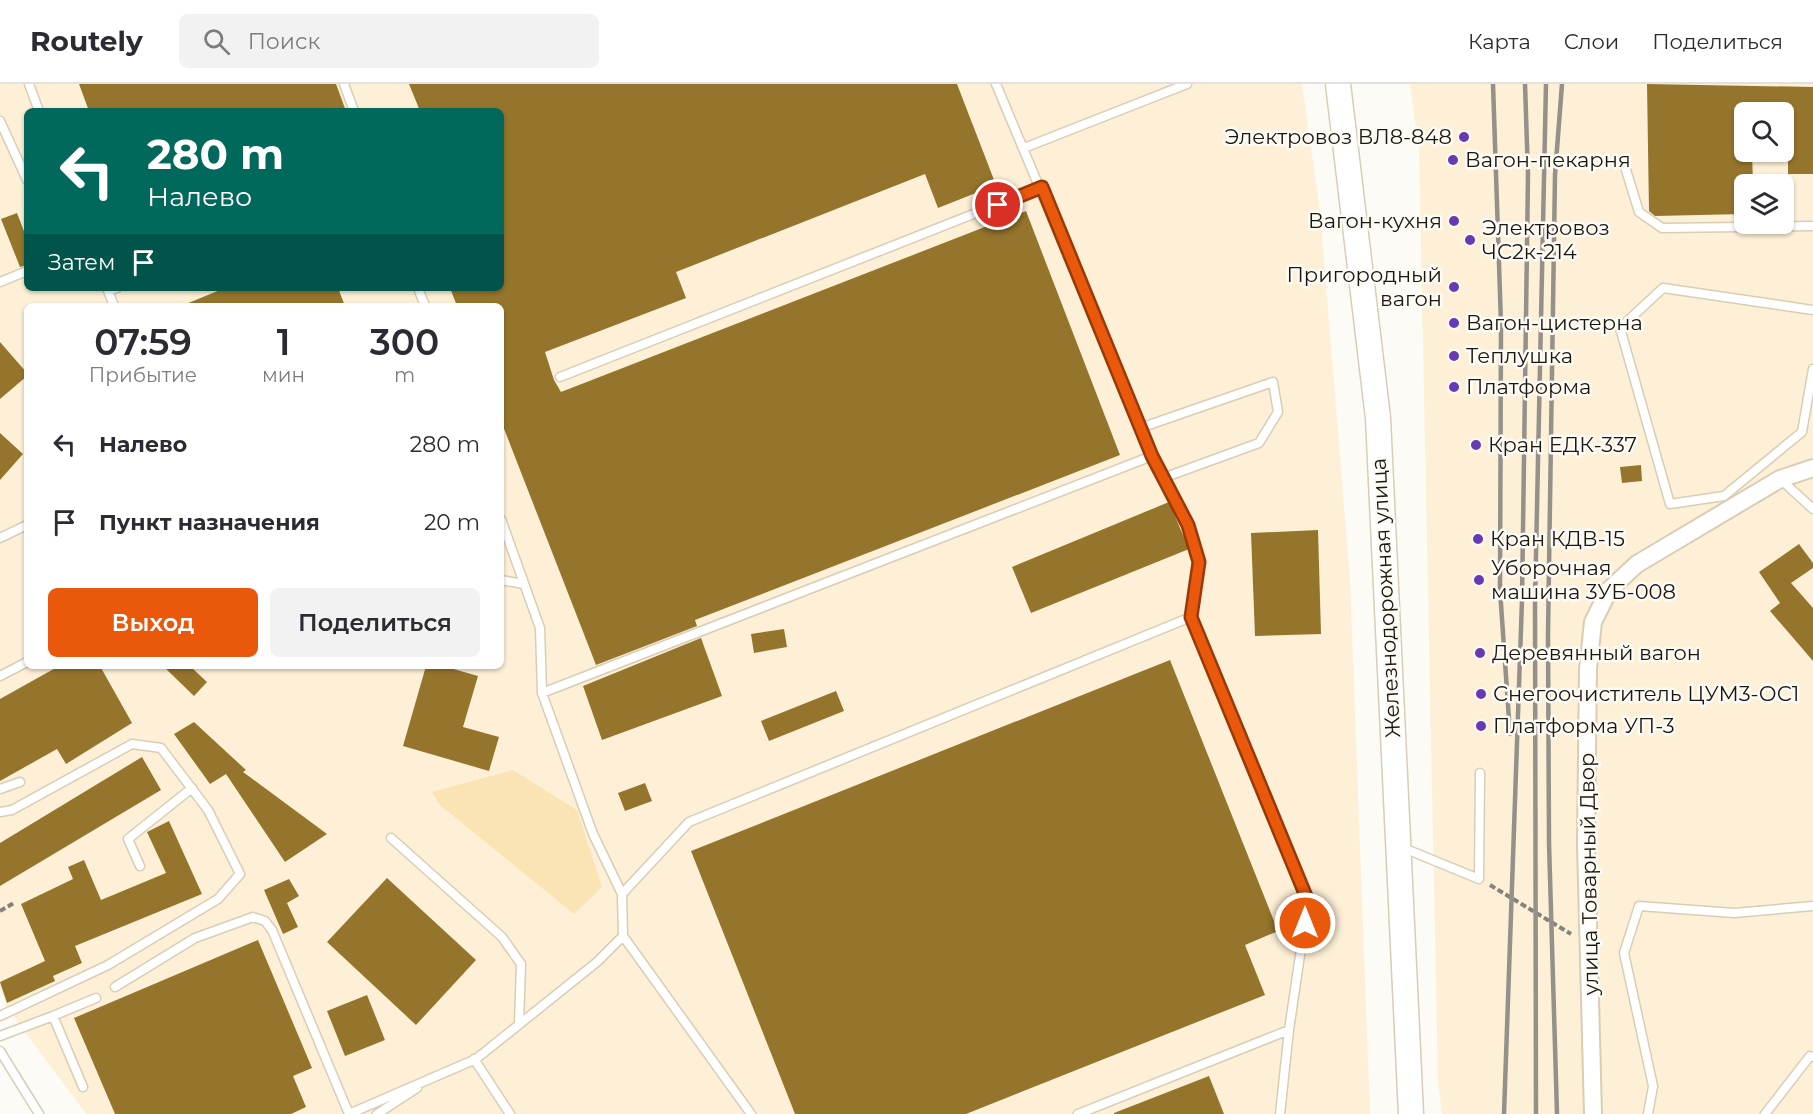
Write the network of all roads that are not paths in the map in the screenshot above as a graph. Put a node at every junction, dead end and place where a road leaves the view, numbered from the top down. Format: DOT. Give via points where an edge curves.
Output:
graph roads {
  1 [pos="29,84"];
  2 [pos="344,84"];
  3 [pos="996,84"];
  4 [pos="1186,84"];
  5 [pos="1338,84"];
  6 [pos="38,108"];
  7 [pos="353,108"];
  8 [pos="0,121"];
  9 [pos="1024,148"];
  10 [pos="1626,170"];
  11 [pos="24,173"];
  12 [pos="1042,187"];
  13 [pos="1813,226"];
  14 [pos="24,272"];
  15 [pos="0,282"];
  16 [pos="1813,310"];
  17 [pos="1813,369"];
  18 [pos="560,376"];
  19 [pos="1140,428"];
  20 [pos="1152,456"];
  21 [pos="1813,468"];
  22 [pos="1163,478"];
  23 [pos="1780,479"];
  24 [pos="1813,509"];
  25 [pos="24,526"];
  26 [pos="504,527"];
  27 [pos="0,538"];
  28 [pos="504,581"];
  29 [pos="524,584"];
  30 [pos="1191,617"];
  31 [pos="24,664"];
  32 [pos="0,676"];
  33 [pos="542,693"];
  34 [pos="1480,773"];
  35 [pos="20,782"];
  36 [pos="192,788"];
  37 [pos="0,789"];
  38 [pos="0,812"];
  39 [pos="391,838"];
  40 [pos="1398,846"];
  41 [pos="140,866"];
  42 [pos="622,894"];
  43 [pos="1813,906"];
  44 [pos="623,936"];
  45 [pos="115,987"];
  46 [pos="96,998"];
  47 [pos="53,1016"];
  48 [pos="0,1017"];
  49 [pos="519,1024"];
  50 [pos="1289,1030"];
  51 [pos="0,1036"];
  52 [pos="0,1051"];
  53 [pos="1813,1057"];
  54 [pos="474,1059"];
  55 [pos="439,1074"];
  56 [pos="82,1087"];
  57 [pos="39,1114"];
  58 [pos="349,1114"];
  59 [pos="377,1114"];
  60 [pos="510,1114"];
  61 [pos="751,1114"];
  62 [pos="1078,1114"];
  63 [pos="1280,1114"];
  64 [pos="1411,1114"];
  65 [pos="1593,1114"];
  66 [pos="1648,1114"];
  67 [pos="1765,1114"];
  1 -- 6 [label="lane"];
  2 -- 7 [label="lane"];
  3 -- 9 [label="lane"];
  4 -- 9 [label="lane"];
  5 -- 40 [label="main road, Железнодорожная улица" via="1378,418"];
  8 -- 11 [label="lane"];
  9 -- 12 [label="lane"];
  10 -- 13 [label="lane" via="1639,212 1662,228"];
  12 -- 18 [label="lane"];
  12 -- 19 [label="lane"];
  14 -- 15 [label="lane"];
  16 -- 17 [label="lane" via="1663,288 1620,328 1670,504 1724,496 1802,432"];
  19 -- 20 [label="lane"];
  19 -- 22 [label="lane" via="1273,382 1278,412 1259,442"];
  20 -- 22 [label="lane"];
  20 -- 33 [label="lane"];
  21 -- 23 [label="street, улица Товарный Двор"];
  22 -- 30 [label="lane" via="1188,525 1199,562"];
  23 -- 24 [label="lane"];
  23 -- 65 [label="street, улица Товарный Двор" via="1637,564 1609,590 1593,622 1588,669 1586,844"];
  25 -- 27 [label="lane"];
  26 -- 29 [label="lane"];
  28 -- 29 [label="lane"];
  29 -- 33 [label="lane" via="540,628"];
  30 -- 42 [label="lane" via="689,822"];
  30 -- 50 [label="lane" via="1308,901"];
  31 -- 32 [label="lane"];
  33 -- 42 [label="lane" via="593,834"];
  34 -- 40 [label="lane" via="1479,879"];
  35 -- 37 [label="lane"];
  36 -- 38 [label="lane" via="161,748 132,744 12,810"];
  36 -- 41 [label="lane" via="128,839"];
  36 -- 48 [label="lane" via="208,810 240,874 218,899 118,959"];
  39 -- 49 [label="lane" via="501,937 521,964"];
  40 -- 64 [label="main road, Железнодорожная улица"];
  42 -- 44 [label="lane"];
  43 -- 66 [label="lane" via="1734,914 1639,906 1624,953 1653,1086"];
  44 -- 49 [label="lane" via="597,962"];
  44 -- 61 [label="lane"];
  45 -- 58 [label="lane" via="195,938 253,917 264,921 272,930"];
  46 -- 47 [label="lane"];
  47 -- 51 [label="lane"];
  47 -- 56 [label="lane"];
  49 -- 54 [label="lane"];
  50 -- 62 [label="lane"];
  50 -- 63 [label="lane"];
  52 -- 57 [label="lane"];
  53 -- 67 [label="lane"];
  54 -- 55 [label="lane"];
  54 -- 60 [label="lane"];
  55 -- 58 [label="lane"];
  55 -- 59 [label="lane"];
}
